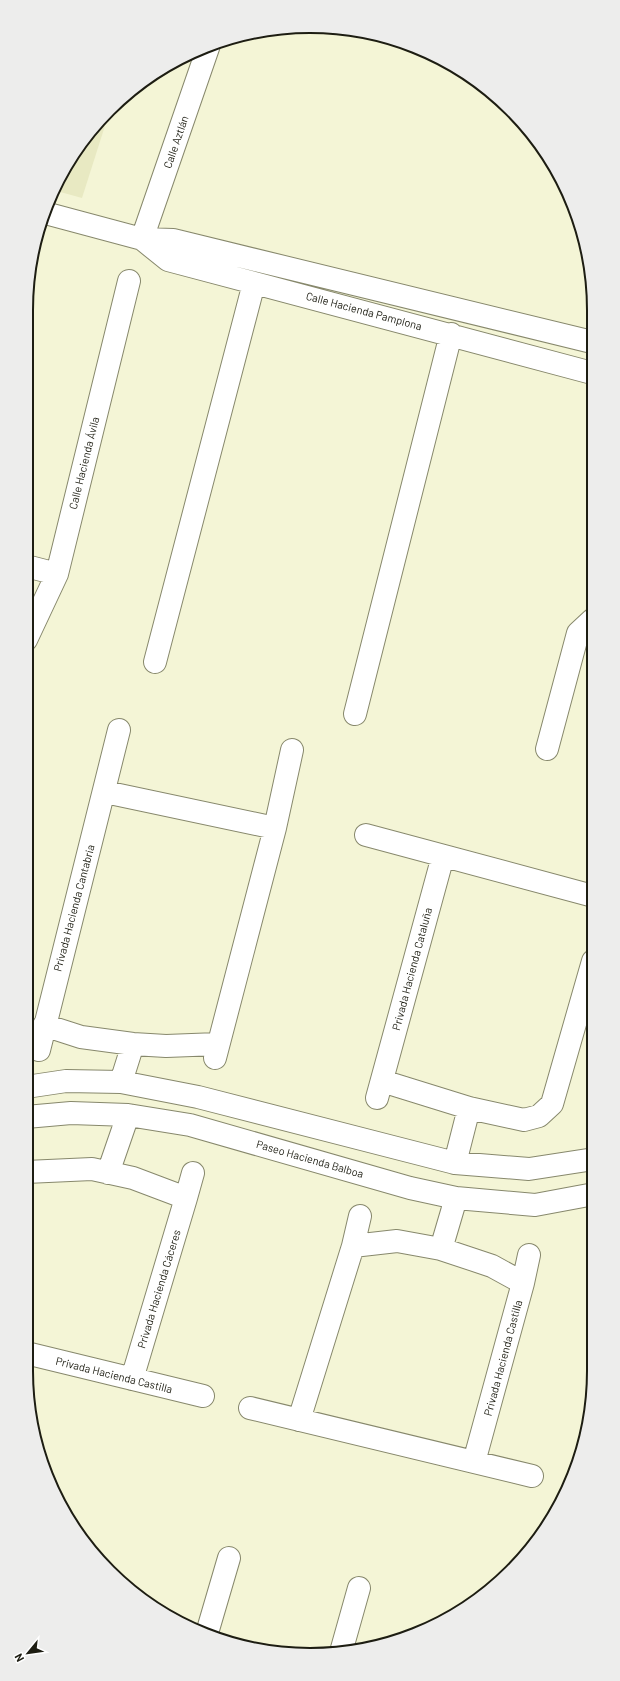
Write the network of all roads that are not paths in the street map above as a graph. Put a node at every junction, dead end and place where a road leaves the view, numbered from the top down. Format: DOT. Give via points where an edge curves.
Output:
graph roads {
  1 [pos="206,53"];
  2 [pos="50,214"];
  3 [pos="142,239"];
  4 [pos="129,281"];
  5 [pos="254,283"];
  6 [pos="451,334"];
  7 [pos="587,341"];
  8 [pos="587,371"];
  9 [pos="33,568"];
  10 [pos="57,574"];
  11 [pos="33,625"];
  12 [pos="587,625"];
  13 [pos="155,662"];
  14 [pos="355,714"];
  15 [pos="119,730"];
  16 [pos="547,749"];
  17 [pos="292,750"];
  18 [pos="105,792"];
  19 [pos="276,828"];
  20 [pos="366,835"];
  21 [pos="442,856"];
  22 [pos="587,894"];
  23 [pos="587,982"];
  24 [pos="44,1025"];
  25 [pos="133,1044"];
  26 [pos="39,1050"];
  27 [pos="121,1082"];
  28 [pos="33,1086"];
  29 [pos="469,1108"];
  30 [pos="128,1115"];
  31 [pos="33,1116"];
  32 [pos="587,1160"];
  33 [pos="455,1163"];
  34 [pos="33,1172"];
  35 [pos="108,1172"];
  36 [pos="193,1173"];
  37 [pos="587,1195"];
  38 [pos="186,1198"];
  39 [pos="456,1198"];
  40 [pos="360,1216"];
  41 [pos="353,1246"];
  42 [pos="441,1249"];
  43 [pos="529,1254"];
  44 [pos="523,1284"];
  45 [pos="33,1355"];
  46 [pos="132,1379"];
  47 [pos="203,1396"];
  48 [pos="250,1408"];
  49 [pos="299,1420"];
  50 [pos="474,1462"];
  51 [pos="532,1476"];
  52 [pos="229,1558"];
  53 [pos="359,1588"];
  54 [pos="208,1628"];
  55 [pos="343,1646"];
  1 -- 3 [label="street, Calle Aztlán"];
  2 -- 3 [label="street, Calle Hacienda Pamplona"];
  3 -- 5 [label="street, Calle Hacienda Pamplona" via="168,260"];
  3 -- 7 [label="street, Calle Hacienda Pamplona" via="174,240"];
  4 -- 10 [label="street, Calle Hacienda Ávila"];
  5 -- 6 [label="street, Calle Hacienda Pamplona"];
  5 -- 13 [label="street"];
  6 -- 8 [label="street, Calle Hacienda Pamplona"];
  6 -- 14 [label="street"];
  9 -- 10 [label="street"];
  10 -- 11 [label="street, Calle Hacienda Ávila"];
  12 -- 16 [label="street" via="578,633"];
  15 -- 18 [label="street, Privada Hacienda Cantabria"];
  17 -- 19 [label="street"];
  18 -- 19 [label="street"];
  18 -- 24 [label="street, Privada Hacienda Cantabria"];
  19 -- 25 [label="street" via="217,1051"];
  20 -- 21 [label="street"];
  21 -- 22 [label="street"];
  21 -- 29 [label="street, Privada Hacienda Cataluña" via="380,1090"];
  23 -- 29 [label="street, Privada Hacienda Cataluña" via="552,1104 540,1116 524,1120"];
  24 -- 25 [label="street" via="81,1037"];
  24 -- 26 [label="street, Privada Hacienda Cantabria"];
  25 -- 27 [label="street"];
  27 -- 28 [label="street" via="66,1081"];
  27 -- 33 [label="street" via="198,1097"];
  29 -- 33 [label="street"];
  30 -- 31 [label="street, Paseo Hacienda Balboa" via="71,1113"];
  30 -- 35 [label="street"];
  30 -- 39 [label="street, Paseo Hacienda Balboa" via="190,1124 410,1188"];
  32 -- 33 [label="street" via="529,1169"];
  34 -- 35 [label="street" via="92,1169"];
  35 -- 38 [label="street" via="133,1178"];
  36 -- 38 [label="street, Privada Hacienda Cáceres"];
  37 -- 39 [label="street, Paseo Hacienda Balboa" via="534,1205"];
  38 -- 46 [label="street, Privada Hacienda Cáceres"];
  39 -- 42 [label="street"];
  40 -- 41 [label="street"];
  41 -- 42 [label="street" via="397,1242"];
  41 -- 49 [label="street"];
  42 -- 44 [label="street" via="492,1266"];
  43 -- 44 [label="street, Privada Hacienda Castilla"];
  44 -- 50 [label="street, Privada Hacienda Castilla"];
  45 -- 46 [label="street, Privada Hacienda Castilla"];
  46 -- 47 [label="street, Privada Hacienda Castilla"];
  48 -- 49 [label="street"];
  49 -- 50 [label="street"];
  50 -- 51 [label="street"];
  52 -- 54 [label="street"];
  53 -- 55 [label="street"];
}
